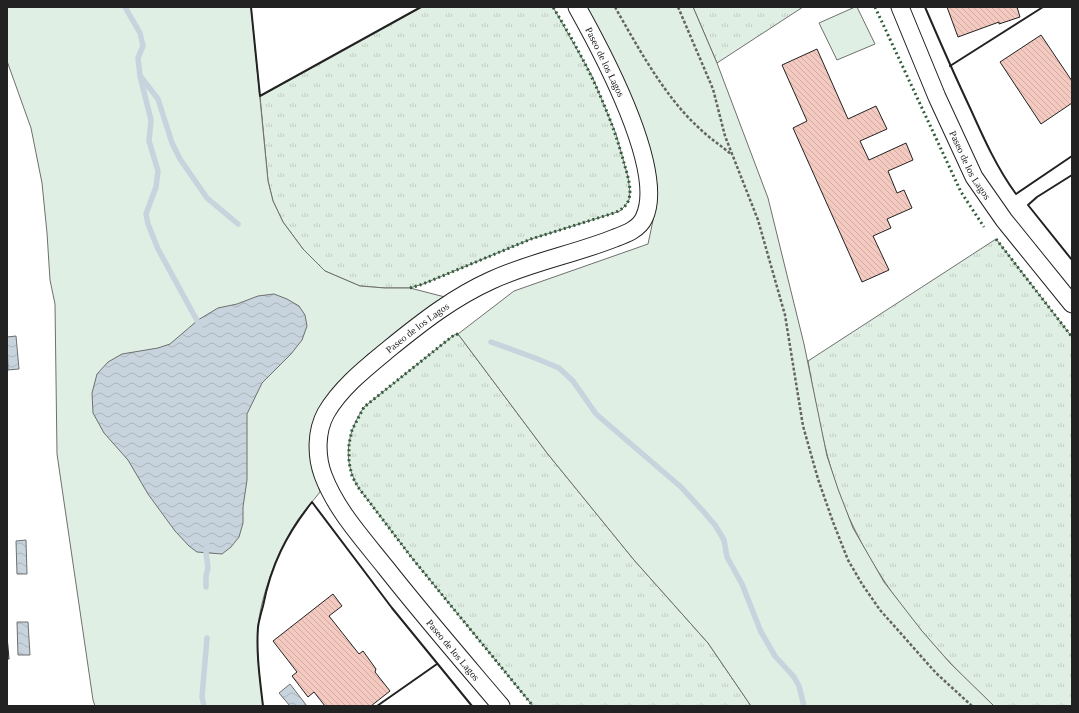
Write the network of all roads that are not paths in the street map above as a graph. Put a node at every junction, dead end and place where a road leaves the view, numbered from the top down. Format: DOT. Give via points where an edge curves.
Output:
graph roads {
  1 [pos="577,7"];
  2 [pos="900,7"];
  3 [pos="1072,304"];
  4 [pos="501,706"];
  1 -- 4 [label="street, Paseo de los Lagos" via="622,97 640,144 649,184 645,217 631,232 493,279 464,293 368,366 339,395 326,414 318,444 323,474 352,525 424,616"];
  2 -- 3 [label="street, Paseo de los Lagos" via="974,177 1004,220"];
}
